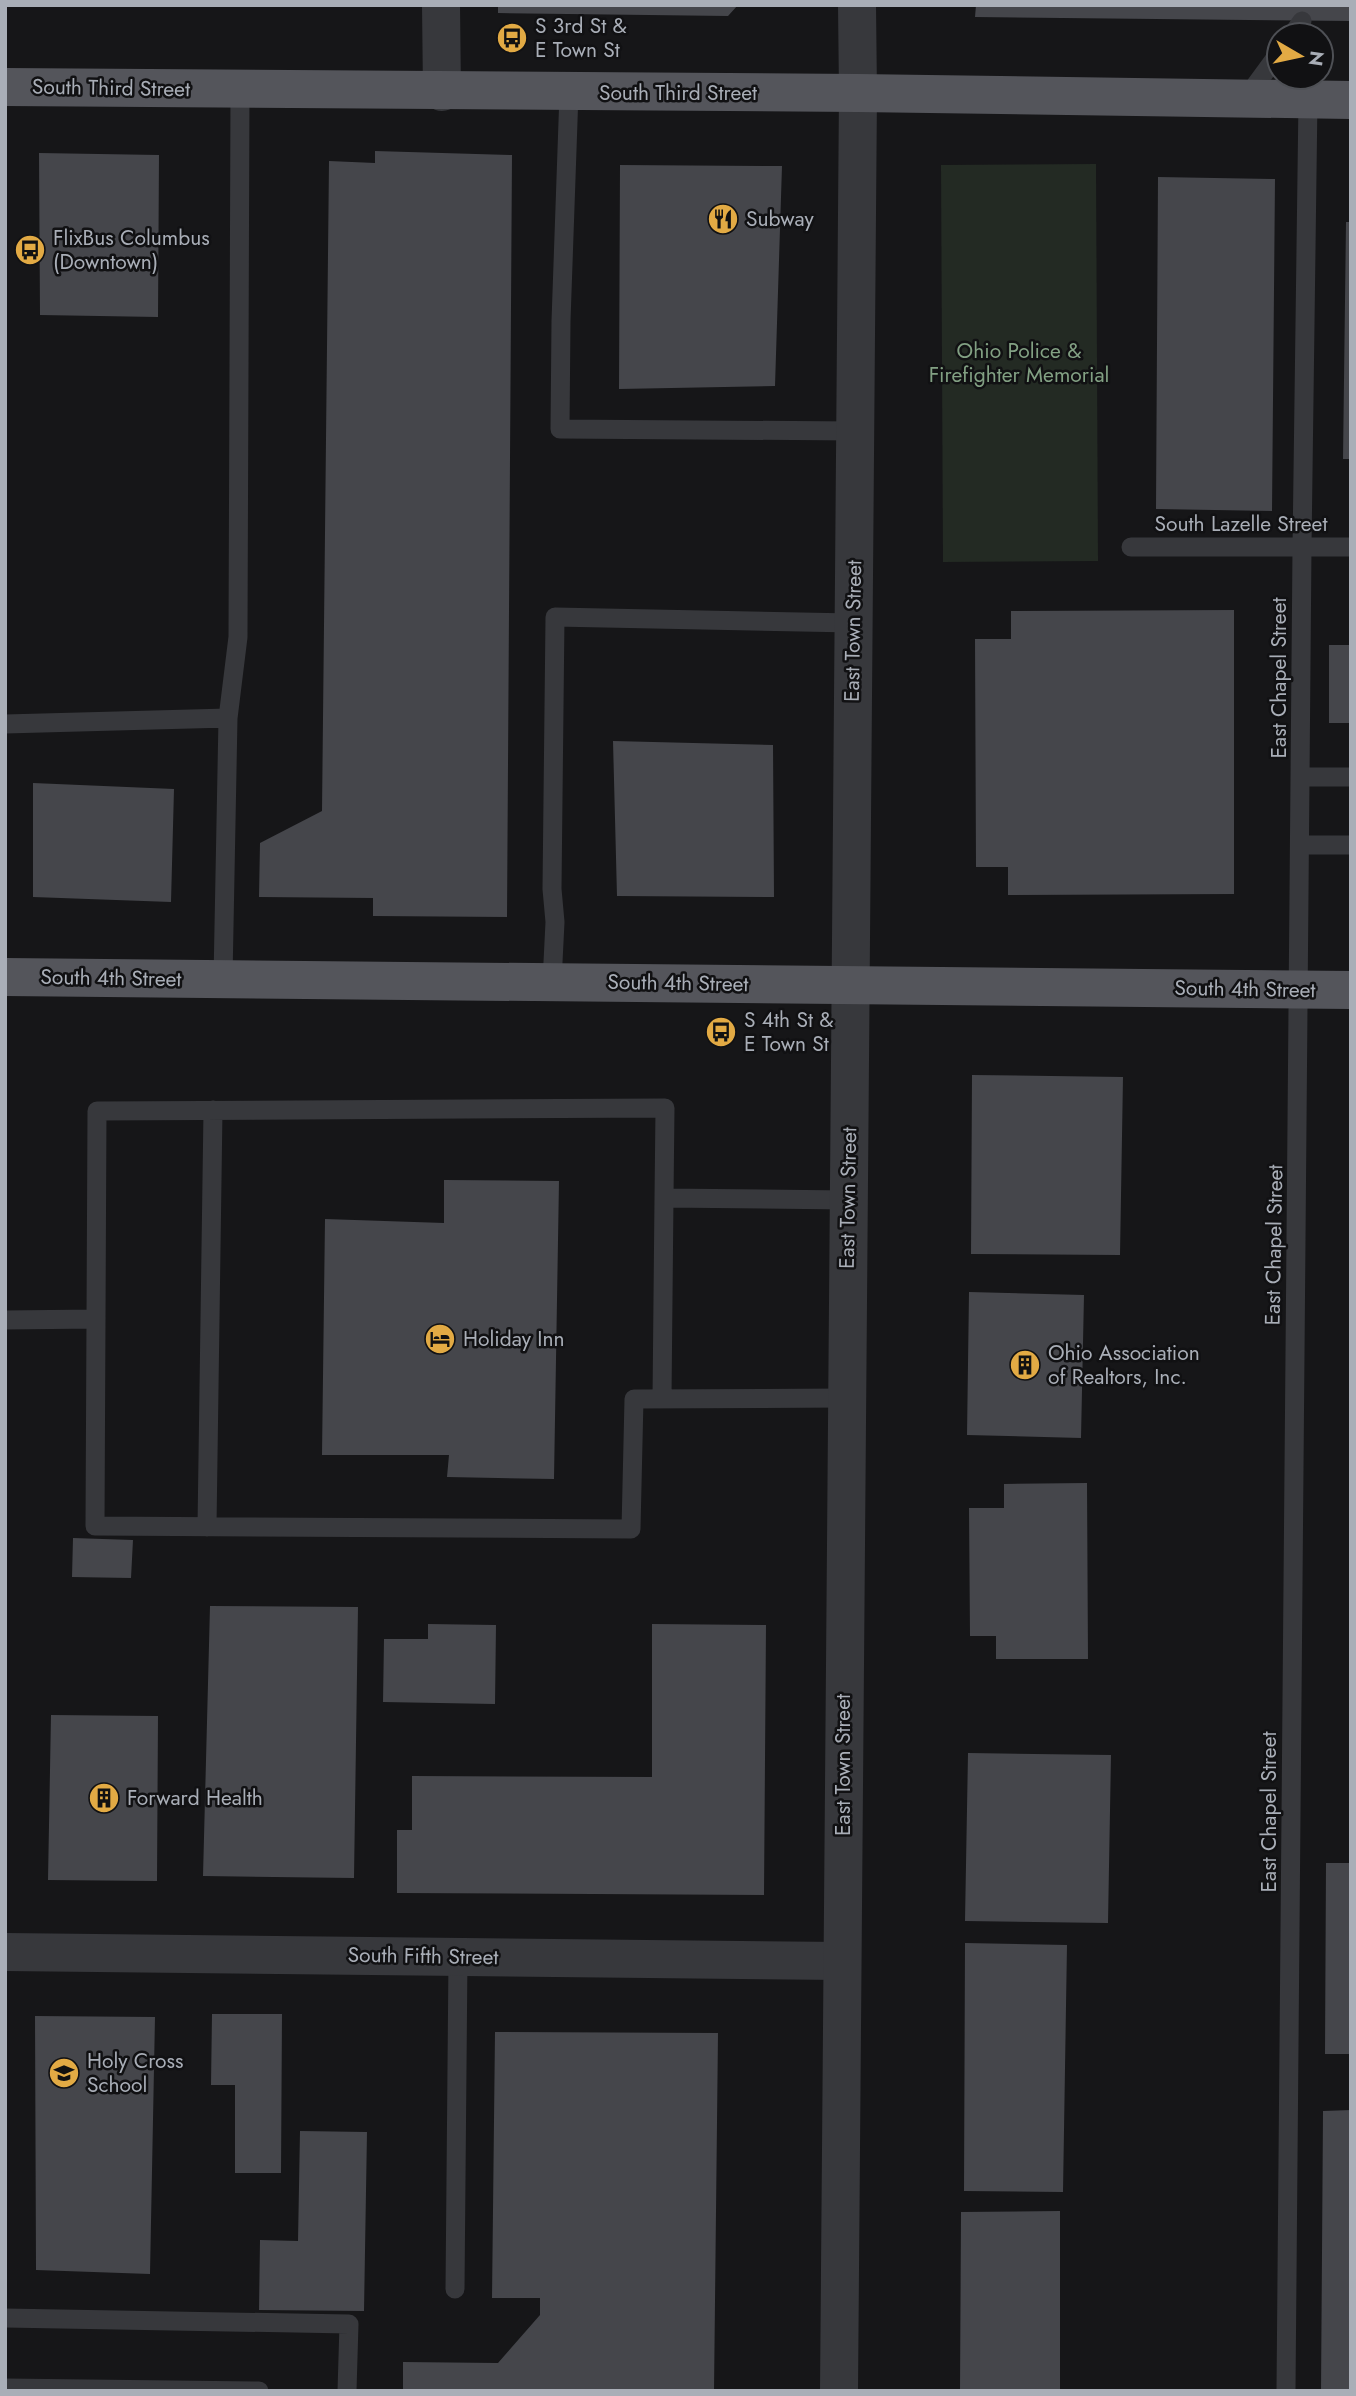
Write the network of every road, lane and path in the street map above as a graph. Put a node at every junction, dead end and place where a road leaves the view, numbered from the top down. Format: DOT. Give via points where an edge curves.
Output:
graph roads {
  1 [pos="441,5"];
  2 [pos="857,5"];
  3 [pos="1265,72"];
  4 [pos="5,88"];
  5 [pos="240,90"];
  6 [pos="442,92"];
  7 [pos="569,93"];
  8 [pos="858,93"];
  9 [pos="1246,98"];
  10 [pos="1308,99"];
  11 [pos="1351,100"];
  12 [pos="855,431"];
  13 [pos="1131,547"];
  14 [pos="1351,547"];
  15 [pos="1302,548"];
  16 [pos="853,623"];
  17 [pos="228,718"];
  18 [pos="5,724"];
  19 [pos="1301,777"];
  20 [pos="1351,777"];
  21 [pos="1301,845"];
  22 [pos="1351,845"];
  23 [pos="5,977"];
  24 [pos="223,979"];
  25 [pos="552,982"];
  26 [pos="850,985"];
  27 [pos="1300,990"];
  28 [pos="1351,990"];
  29 [pos="213,1110"];
  30 [pos="664,1198"];
  31 [pos="848,1200"];
  32 [pos="96,1319"];
  33 [pos="5,1320"];
  34 [pos="846,1398"];
  35 [pos="662,1399"];
  36 [pos="207,1527"];
  37 [pos="5,1952"];
  38 [pos="458,1957"];
  39 [pos="842,1961"];
  40 [pos="455,2289"];
  41 [pos="5,2318"];
  42 [pos="5,2388"];
  43 [pos="259,2391"];
  44 [pos="347,2391"];
  45 [pos="839,2391"];
  46 [pos="1286,2391"];
  1 -- 6 [label="street"];
  2 -- 8 [label="street, East Town Street"];
  3 -- 9 [label="lane"];
  4 -- 5 [label="main road, South Third Street"];
  5 -- 6 [label="main road, South Third Street"];
  5 -- 17 [label="lane" via="238,637"];
  6 -- 7 [label="main road, South Third Street"];
  7 -- 8 [label="main road, South Third Street"];
  7 -- 12 [label="lane" via="560,429"];
  8 -- 9 [label="main road, South Third Street"];
  8 -- 12 [label="street, East Town Street"];
  9 -- 10 [label="main road, South Third Street"];
  10 -- 11 [label="main road, South Third Street"];
  10 -- 15 [label="lane, East Chapel Street"];
  12 -- 16 [label="street, East Town Street"];
  13 -- 15 [label="lane, South Lazelle Street"];
  14 -- 15 [label="lane, South Lazelle Street"];
  15 -- 19 [label="lane, East Chapel Street"];
  16 -- 25 [label="lane" via="555,617"];
  16 -- 26 [label="street, East Town Street"];
  17 -- 18 [label="lane"];
  17 -- 24 [label="lane"];
  19 -- 20 [label="lane"];
  19 -- 21 [label="lane, East Chapel Street"];
  21 -- 22 [label="lane"];
  21 -- 27 [label="lane, East Chapel Street"];
  23 -- 24 [label="main road, South 4th Street"];
  24 -- 25 [label="main road, South 4th Street"];
  25 -- 26 [label="main road, South 4th Street"];
  26 -- 27 [label="main road, South 4th Street"];
  26 -- 31 [label="street, East Town Street"];
  27 -- 28 [label="main road, South 4th Street"];
  27 -- 46 [label="lane, East Chapel Street"];
  29 -- 30 [label="lane" via="664,1108"];
  29 -- 32 [label="lane" via="97,1111"];
  29 -- 36 [label="lane"];
  30 -- 31 [label="lane"];
  30 -- 35 [label="lane"];
  31 -- 34 [label="street, East Town Street"];
  32 -- 33 [label="lane"];
  32 -- 36 [label="lane" via="95,1526"];
  34 -- 35 [label="lane"];
  34 -- 39 [label="street, East Town Street"];
  35 -- 36 [label="lane" via="634,1399 631,1529"];
  37 -- 38 [label="street, South Fifth Street"];
  38 -- 39 [label="street, South Fifth Street"];
  38 -- 40 [label="lane"];
  39 -- 45 [label="street, East Town Street"];
  41 -- 44 [label="lane" via="349,2324"];
  42 -- 43 [label="lane"];
}
